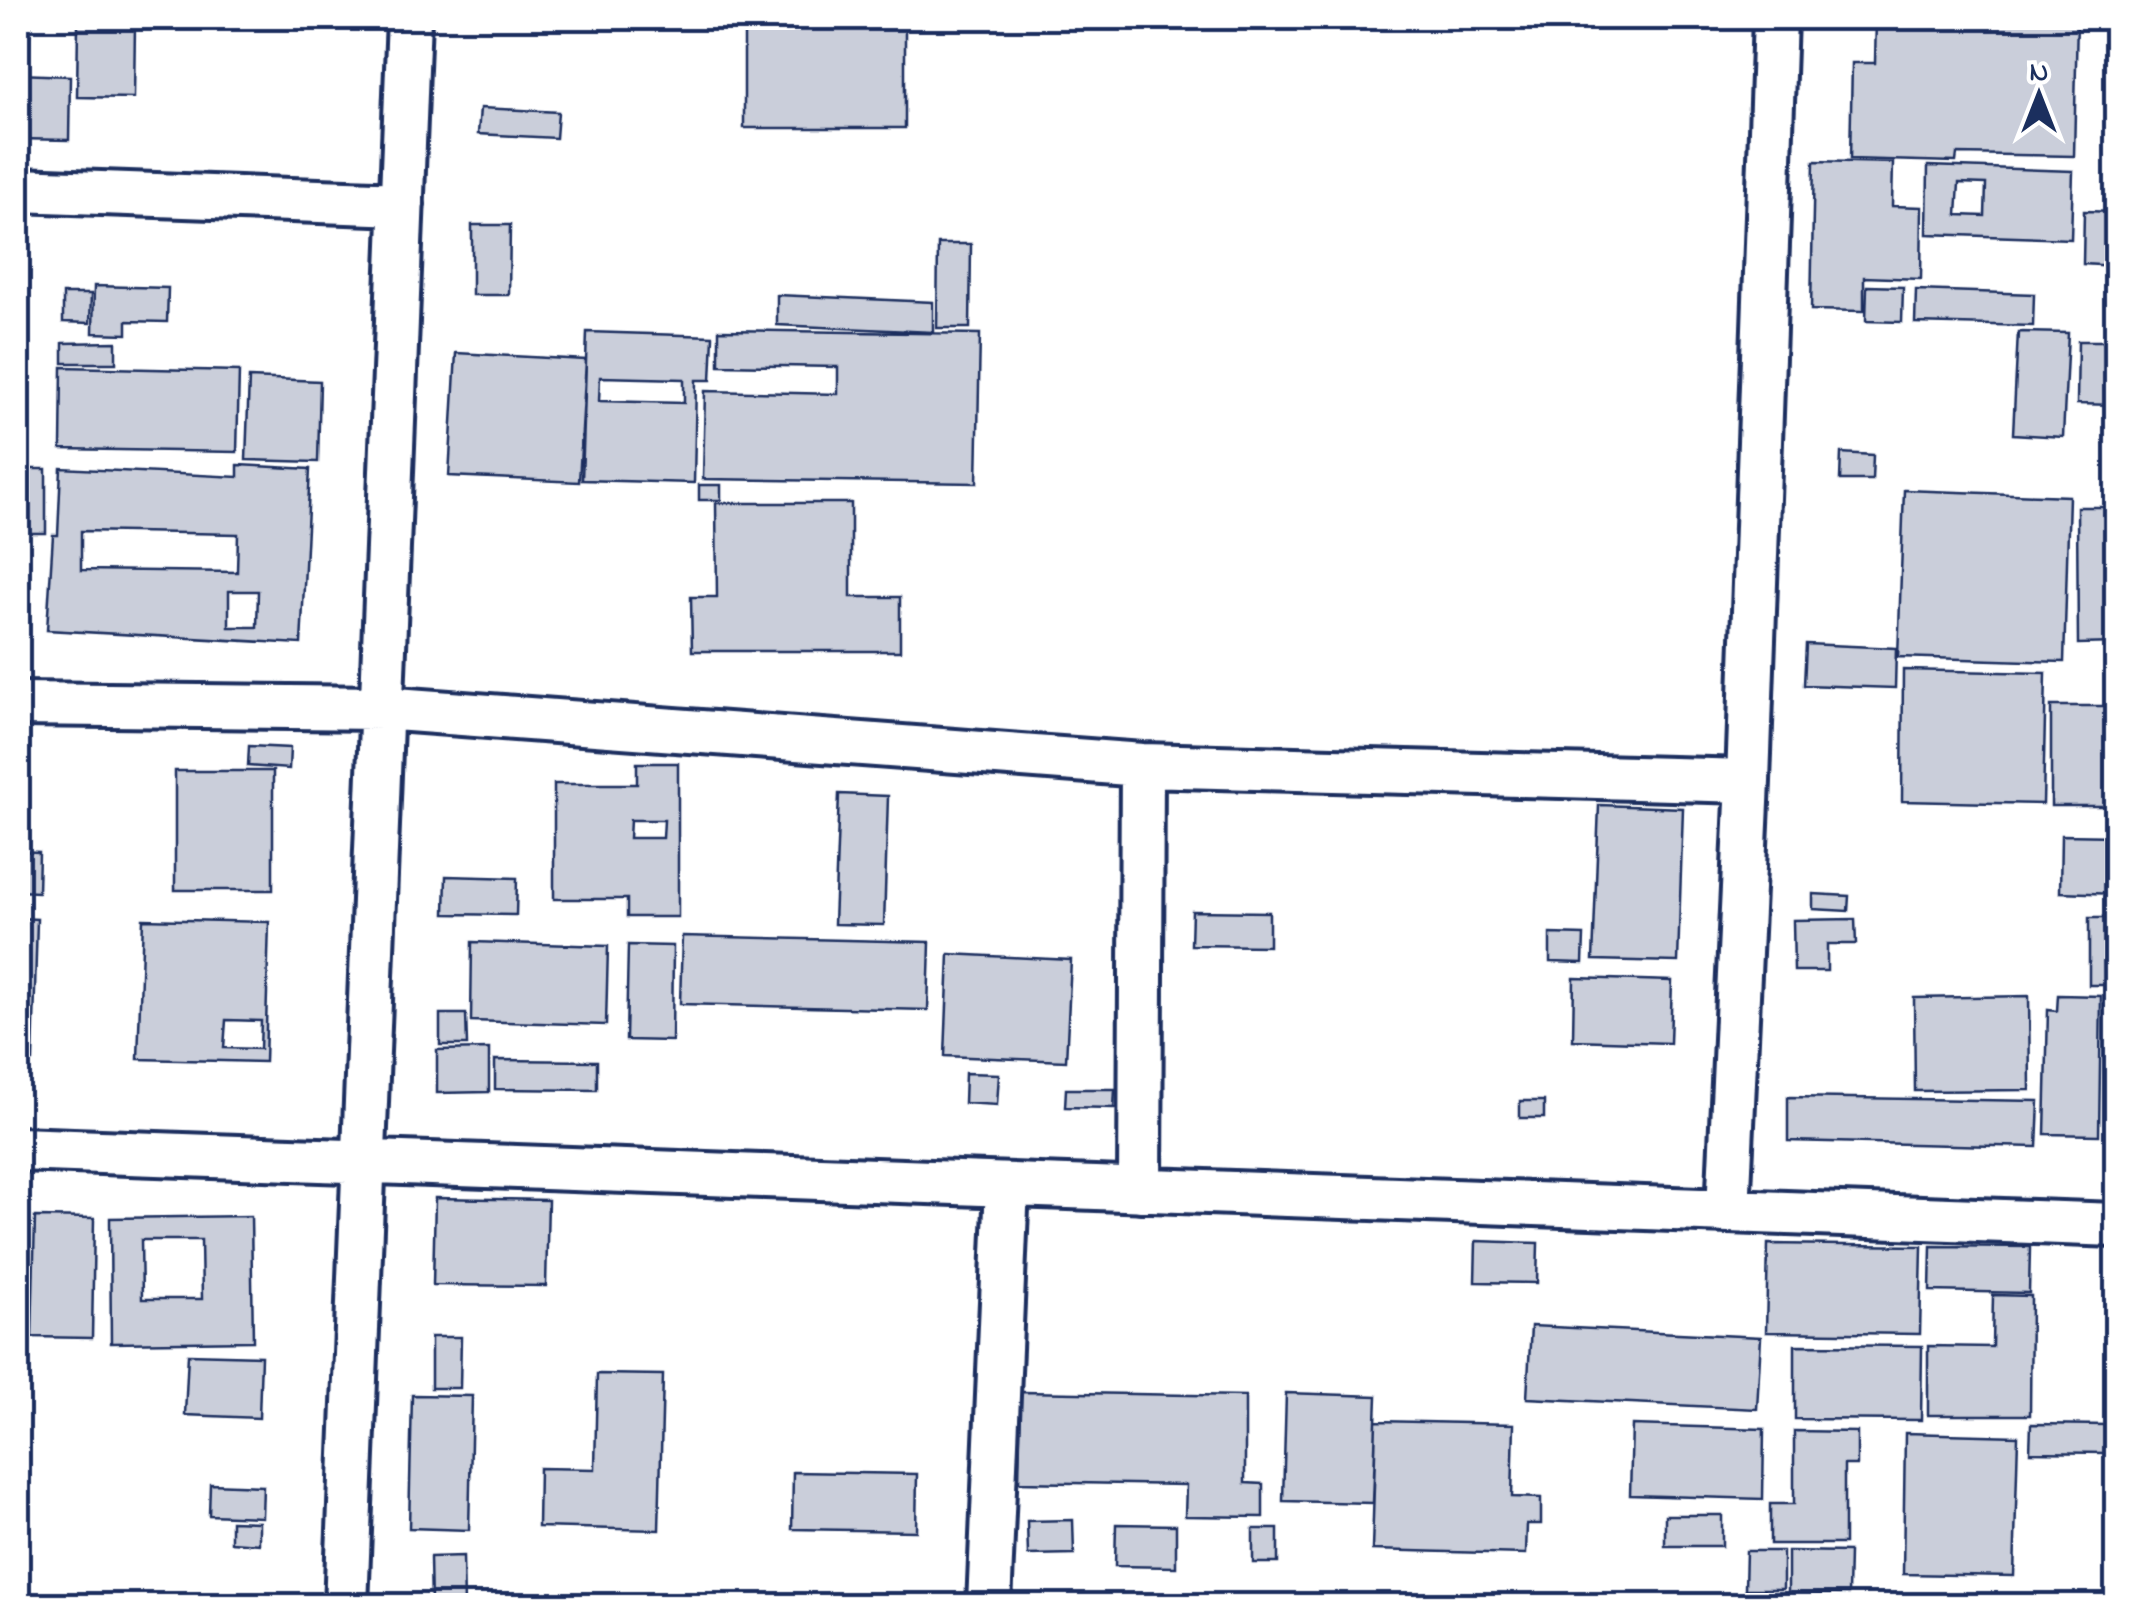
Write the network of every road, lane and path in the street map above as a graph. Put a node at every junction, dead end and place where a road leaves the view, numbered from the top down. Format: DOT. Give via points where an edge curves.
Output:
graph roads {
  1 [pos="410,18"];
  2 [pos="1775,18"];
  3 [pos="18,190"];
  4 [pos="402,204"];
  5 [pos="18,704"];
  6 [pos="382,708"];
  7 [pos="1142,764"];
  8 [pos="1748,781"];
  9 [pos="18,1149"];
  10 [pos="364,1162"];
  11 [pos="1006,1185"];
  12 [pos="1140,1190"];
  13 [pos="1728,1211"];
  14 [pos="2116,1225"];
  15 [pos="346,1606"];
  16 [pos="989,1606"];
  1 -- 4 [label="street"];
  2 -- 8 [label="street"];
  3 -- 4 [label="street"];
  4 -- 6 [label="street"];
  5 -- 6 [label="street"];
  6 -- 7 [label="street"];
  6 -- 10 [label="street"];
  7 -- 8 [label="street"];
  7 -- 12 [label="street"];
  8 -- 13 [label="street"];
  9 -- 10 [label="street"];
  10 -- 11 [label="street"];
  10 -- 15 [label="street"];
  11 -- 12 [label="street"];
  11 -- 16 [label="street"];
  12 -- 13 [label="street"];
  13 -- 14 [label="street"];
}
